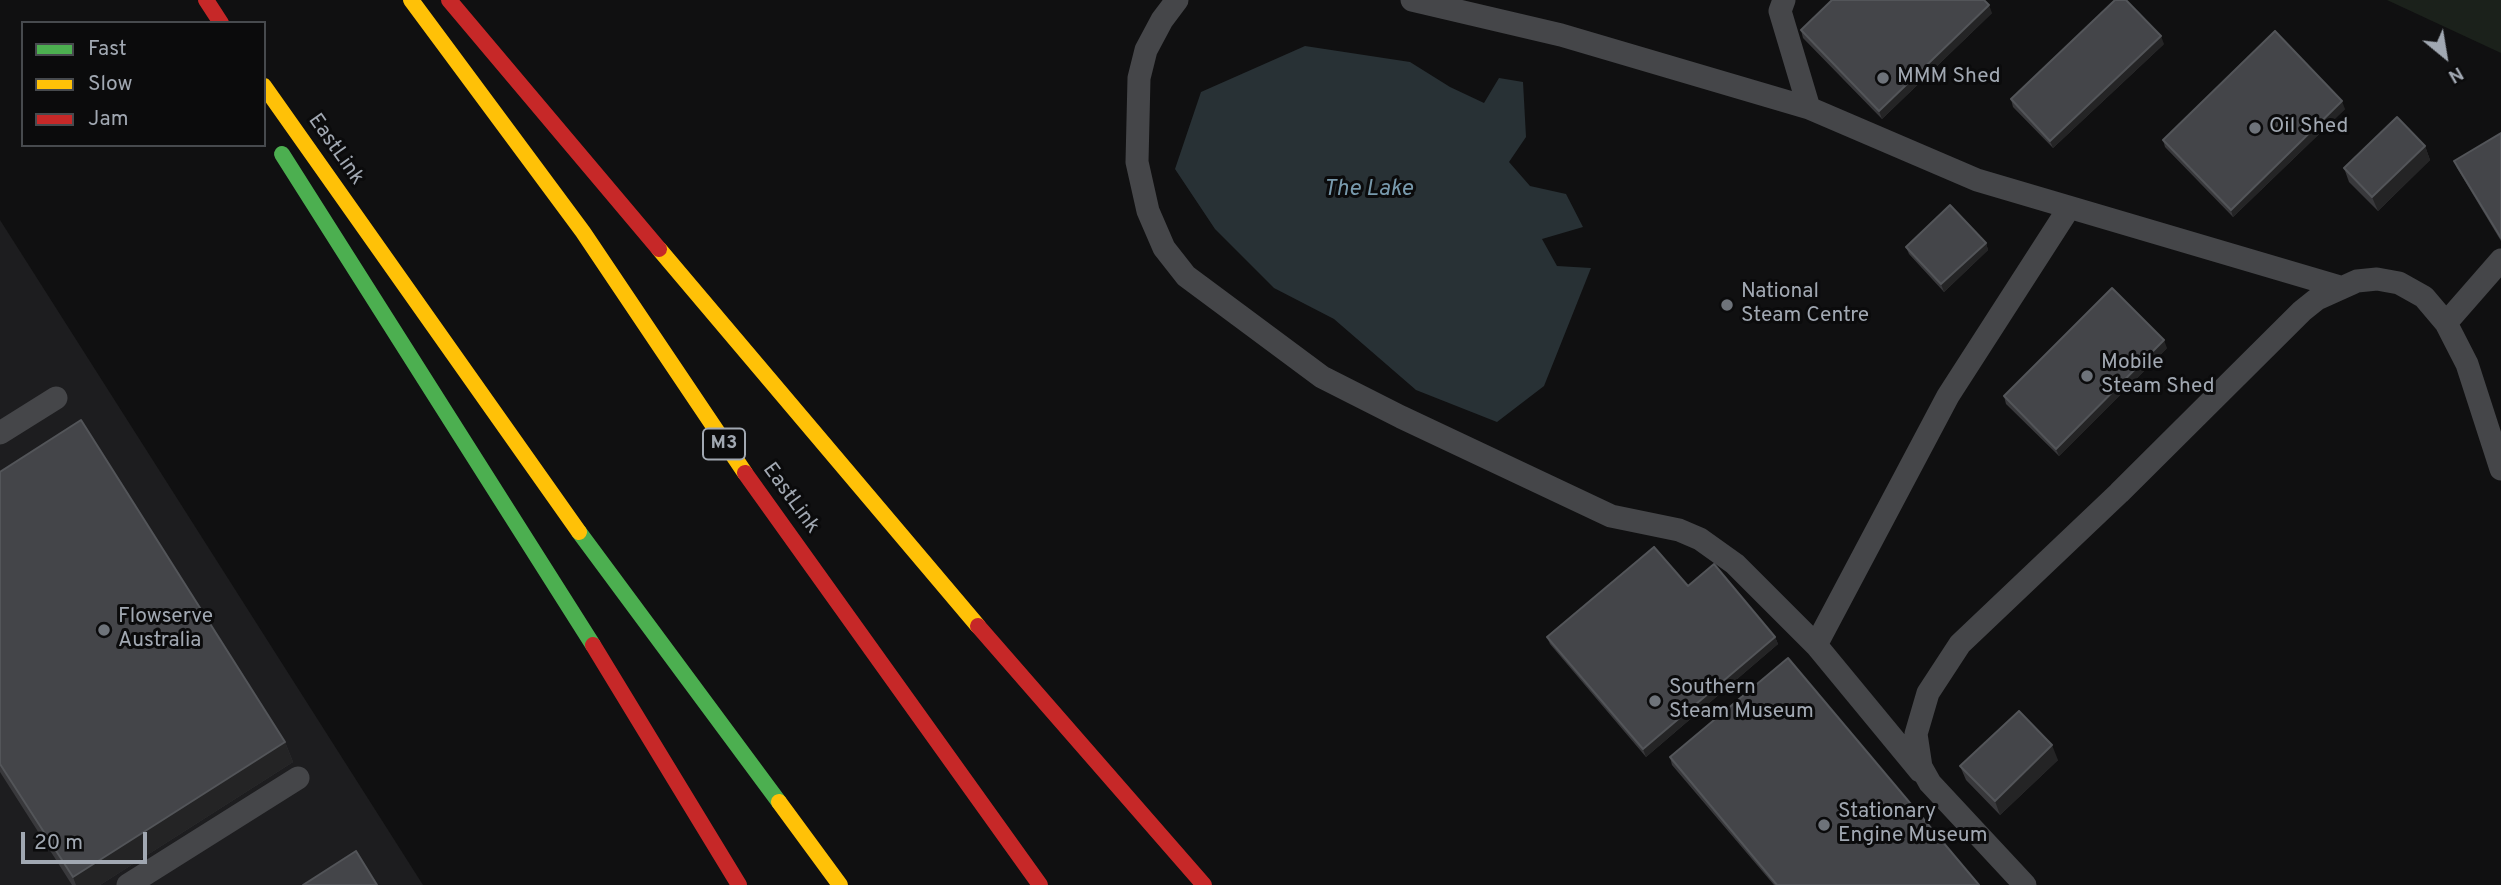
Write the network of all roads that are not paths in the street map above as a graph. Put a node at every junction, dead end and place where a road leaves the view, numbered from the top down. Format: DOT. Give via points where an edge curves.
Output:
graph roads {
  1 [pos="206,0"];
  2 [pos="411,0"];
  3 [pos="449,0"];
  4 [pos="1177,0"];
  5 [pos="1412,0"];
  6 [pos="1784,0"];
  7 [pos="220,21"];
  8 [pos="266,89"];
  9 [pos="1809,108"];
  10 [pos="272,137"];
  11 [pos="2068,208"];
  12 [pos="2501,260"];
  13 [pos="2340,287"];
  14 [pos="2446,323"];
  15 [pos="56,398"];
  16 [pos="0,433"];
  17 [pos="2501,470"];
  18 [pos="1816,645"];
  19 [pos="298,778"];
  20 [pos="1930,783"];
  21 [pos="128,885"];
  22 [pos="739,885"];
  23 [pos="840,885"];
  24 [pos="1040,885"];
  25 [pos="1204,885"];
  26 [pos="2025,885"];
  1 -- 7 [label="highway"];
  2 -- 24 [label="highway, EastLink / M3" via="583,232 720,438"];
  3 -- 25 [label="highway" via="967,613"];
  4 -- 18 [label="lane" via="1146,50 1137,162 1148,211 1164,248 1186,276 1282,349 1344,388 1611,516 1679,530 1700,540 1735,564"];
  5 -- 9 [label="lane" via="1561,35"];
  6 -- 9 [label="lane" via="1780,11"];
  8 -- 23 [label="highway, EastLink" via="545,485"];
  9 -- 11 [label="lane" via="1977,180"];
  10 -- 22 [label="highway" via="560,591"];
  11 -- 13 [label="lane"];
  11 -- 18 [label="lane" via="1948,396"];
  12 -- 14 [label="lane"];
  13 -- 14 [label="lane" via="2377,279 2399,283 2424,297"];
  13 -- 20 [label="lane" via="2302,311 1960,644 1928,694 1916,734 1917,754"];
  14 -- 17 [label="lane" via="2467,364"];
  15 -- 16 [label="lane"];
  18 -- 20 [label="lane"];
  19 -- 21 [label="lane"];
  20 -- 26 [label="lane"];
}
